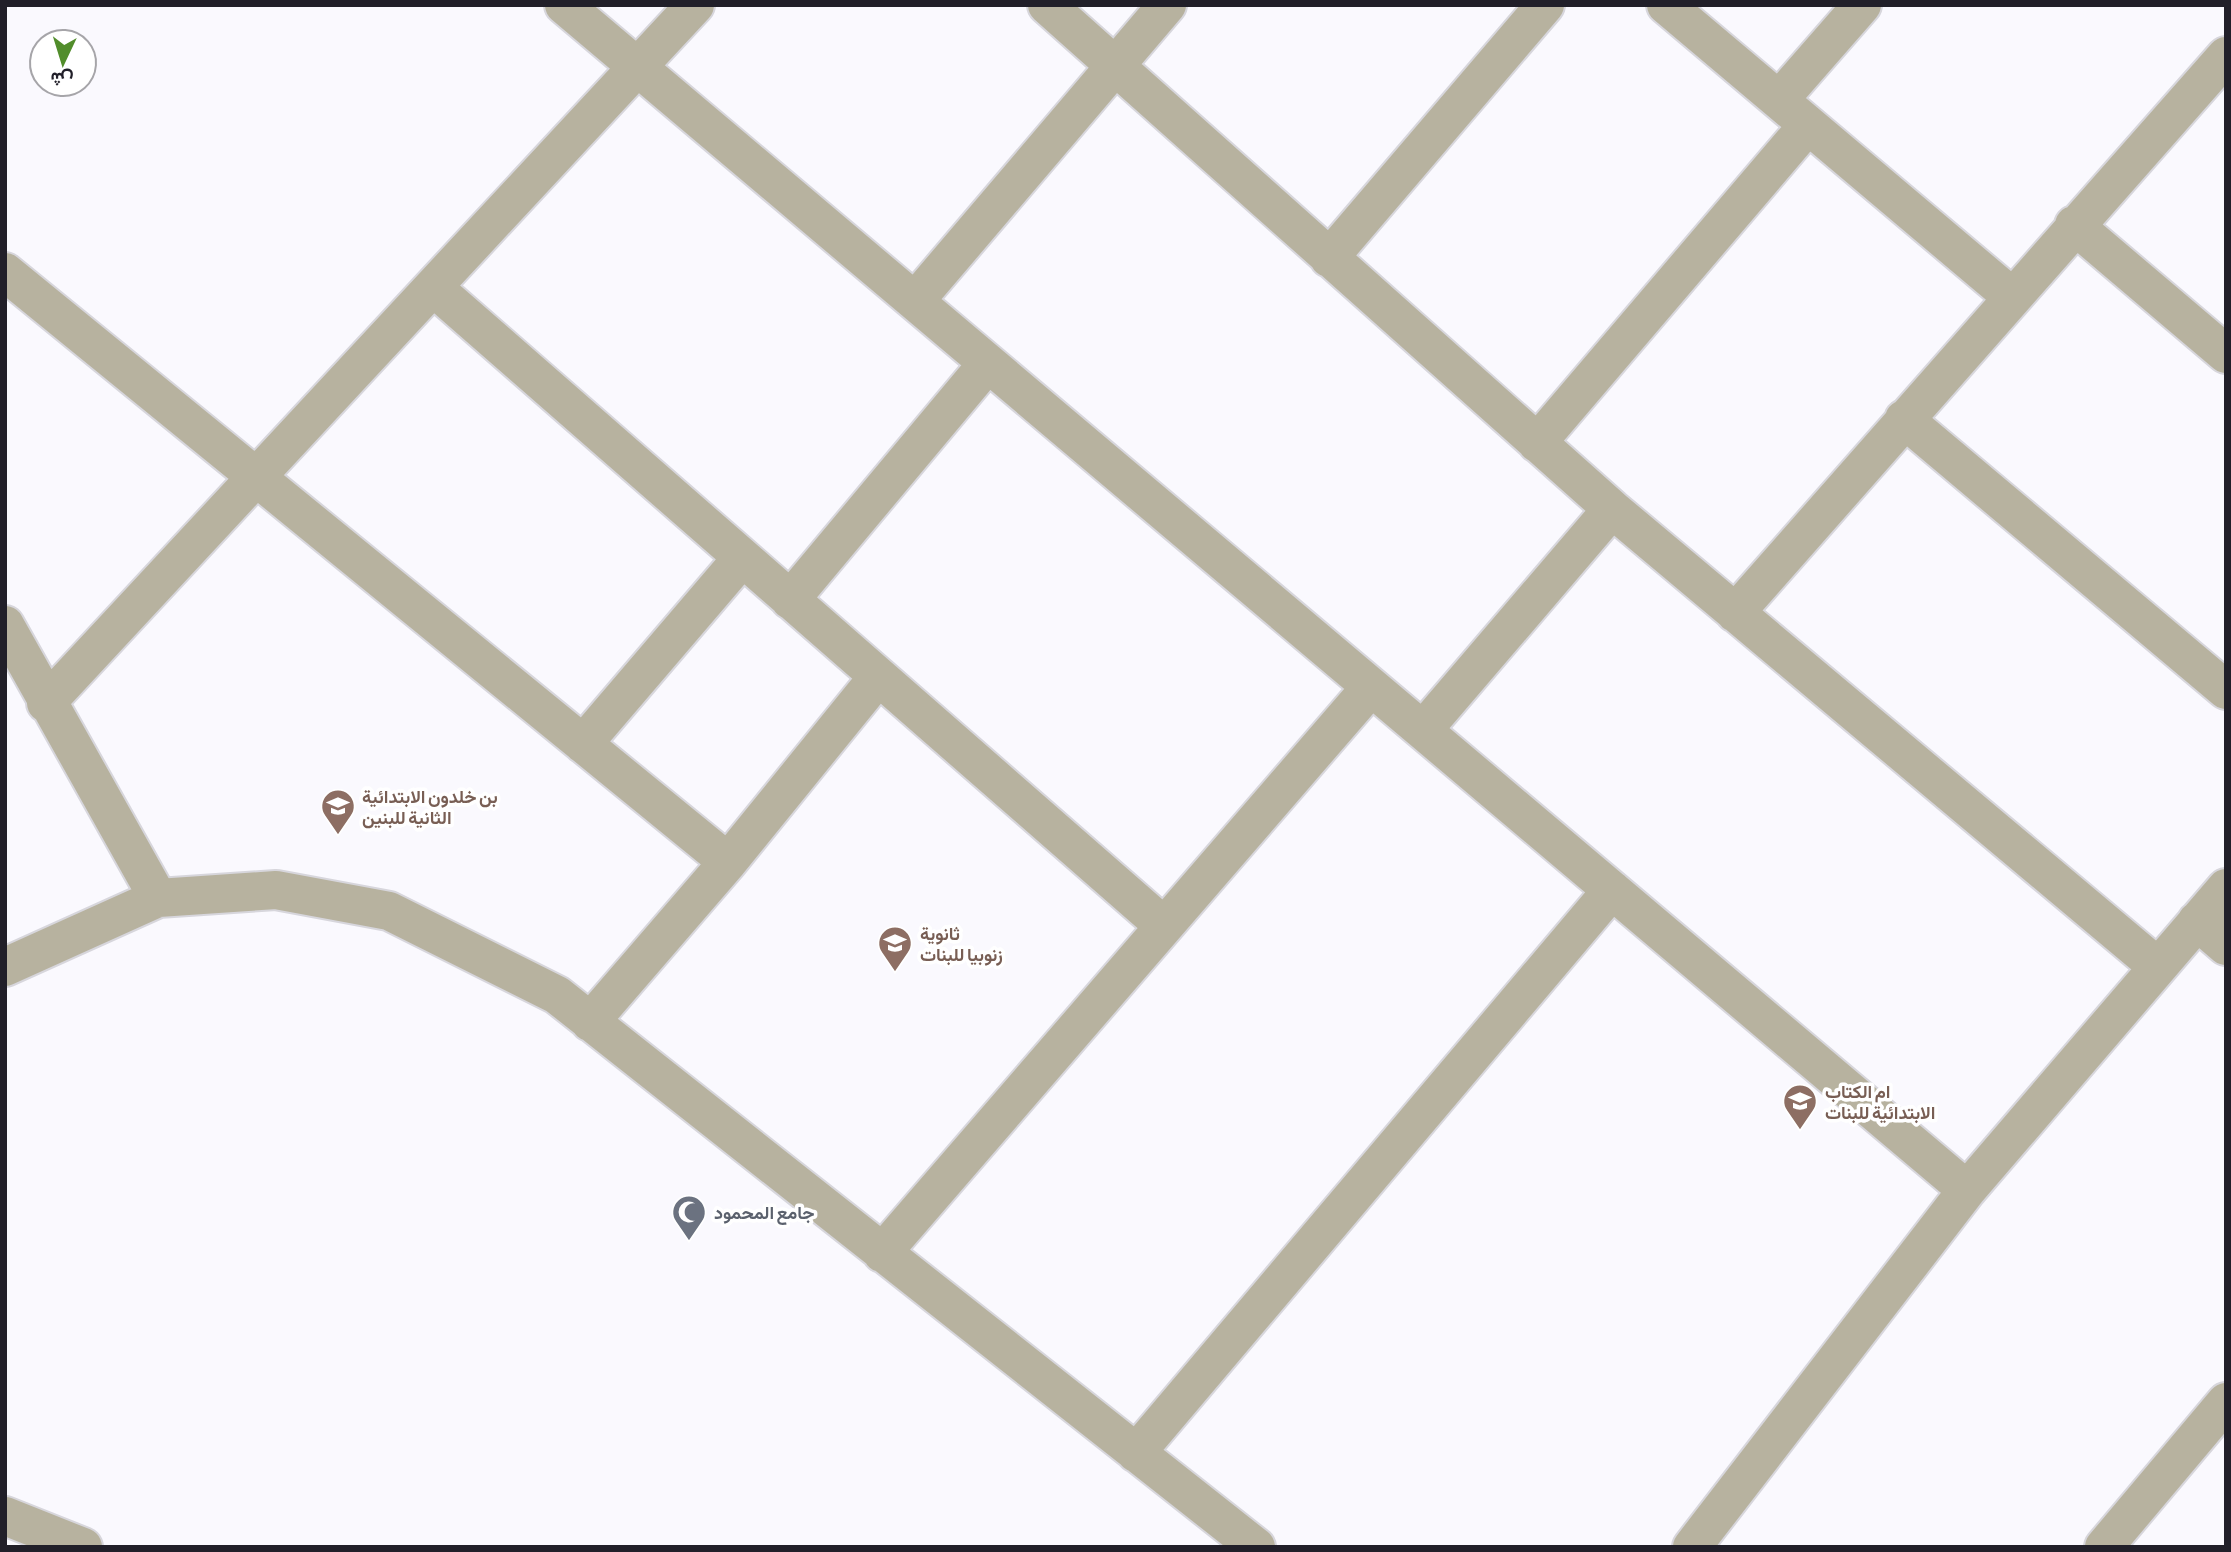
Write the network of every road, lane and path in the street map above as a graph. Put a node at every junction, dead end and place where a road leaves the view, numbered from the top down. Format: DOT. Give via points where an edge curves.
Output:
graph roads {
  1 [pos="564,5"];
  2 [pos="695,5"];
  3 [pos="1046,5"];
  4 [pos="1167,5"];
  5 [pos="1545,5"];
  6 [pos="1666,5"];
  7 [pos="1862,5"];
  8 [pos="2226,56"];
  9 [pos="637,67"];
  10 [pos="1116,68"];
  11 [pos="1779,100"];
  12 [pos="1808,125"];
  13 [pos="2074,225"];
  14 [pos="1329,258"];
  15 [pos="5,272"];
  16 [pos="433,288"];
  17 [pos="2011,296"];
  18 [pos="915,301"];
  19 [pos="2226,354"];
  20 [pos="988,363"];
  21 [pos="1904,419"];
  22 [pos="1537,443"];
  23 [pos="256,477"];
  24 [pos="1612,509"];
  25 [pos="742,558"];
  26 [pos="790,600"];
  27 [pos="1735,613"];
  28 [pos="5,625"];
  29 [pos="878,677"];
  30 [pos="1371,687"];
  31 [pos="2226,690"];
  32 [pos="46,703"];
  33 [pos="1423,730"];
  34 [pos="583,744"];
  35 [pos="728,863"];
  36 [pos="2226,888"];
  37 [pos="1612,890"];
  38 [pos="158,898"];
  39 [pos="2197,921"];
  40 [pos="1164,926"];
  41 [pos="2226,946"];
  42 [pos="5,967"];
  43 [pos="2158,967"];
  44 [pos="590,1022"];
  45 [pos="1966,1190"];
  46 [pos="882,1253"];
  47 [pos="2226,1402"];
  48 [pos="1136,1453"];
  49 [pos="5,1516"];
  50 [pos="83,1547"];
  51 [pos="1255,1547"];
  52 [pos="1692,1547"];
  53 [pos="2104,1547"];
  1 -- 9 [label="street"];
  2 -- 9 [label="street"];
  3 -- 10 [label="street"];
  4 -- 10 [label="street"];
  5 -- 14 [label="street"];
  6 -- 11 [label="street"];
  7 -- 11 [label="street"];
  8 -- 13 [label="street"];
  9 -- 16 [label="street"];
  9 -- 18 [label="street"];
  10 -- 14 [label="street"];
  10 -- 18 [label="street"];
  11 -- 12 [label="street"];
  12 -- 17 [label="street"];
  12 -- 22 [label="street"];
  13 -- 17 [label="street"];
  13 -- 19 [label="street"];
  14 -- 22 [label="street"];
  15 -- 23 [label="street"];
  16 -- 23 [label="street"];
  16 -- 25 [label="street"];
  17 -- 21 [label="street"];
  18 -- 20 [label="street"];
  20 -- 26 [label="street"];
  20 -- 30 [label="street"];
  21 -- 27 [label="street"];
  21 -- 31 [label="street"];
  22 -- 24 [label="street"];
  23 -- 32 [label="street"];
  23 -- 34 [label="street"];
  24 -- 27 [label="street"];
  24 -- 33 [label="street"];
  25 -- 26 [label="street"];
  25 -- 34 [label="street"];
  26 -- 29 [label="street"];
  27 -- 43 [label="street"];
  28 -- 32 [label="street"];
  29 -- 35 [label="street"];
  29 -- 40 [label="street"];
  30 -- 33 [label="street"];
  30 -- 40 [label="street"];
  32 -- 38 [label="street"];
  33 -- 37 [label="street"];
  34 -- 35 [label="street"];
  35 -- 44 [label="street"];
  36 -- 39 [label="street"];
  37 -- 45 [label="street"];
  37 -- 48 [label="street"];
  38 -- 42 [label="street"];
  38 -- 44 [label="street" via="276,890 389,911 557,995"];
  39 -- 41 [label="street"];
  39 -- 43 [label="street"];
  40 -- 46 [label="street"];
  43 -- 45 [label="street"];
  44 -- 46 [label="street"];
  45 -- 52 [label="street"];
  46 -- 48 [label="street"];
  47 -- 53 [label="street"];
  48 -- 51 [label="street"];
  49 -- 50 [label="street"];
}
